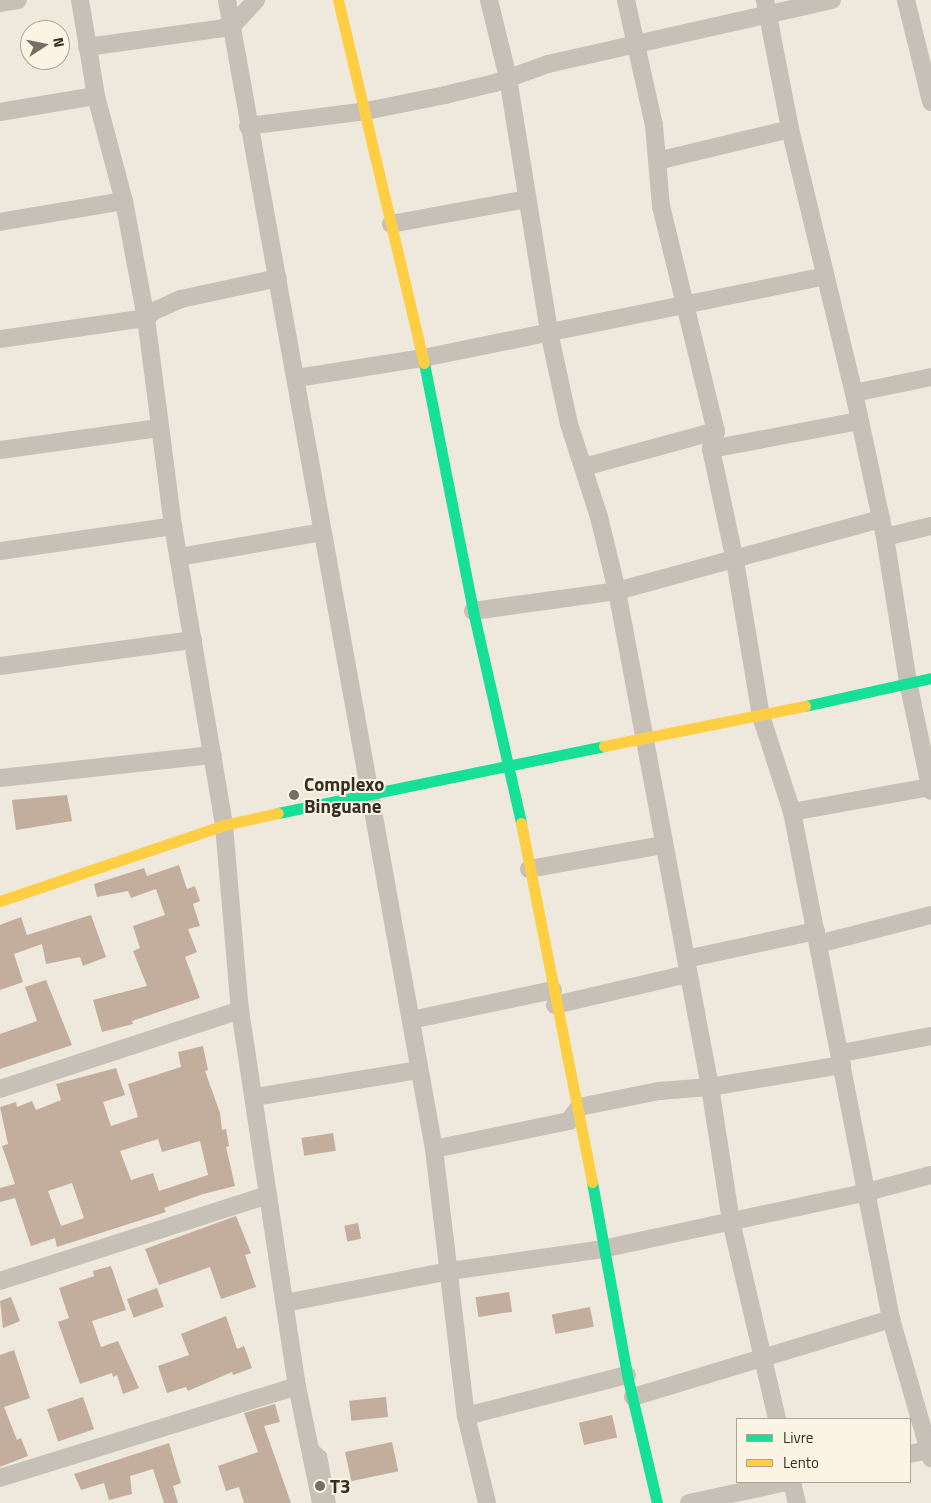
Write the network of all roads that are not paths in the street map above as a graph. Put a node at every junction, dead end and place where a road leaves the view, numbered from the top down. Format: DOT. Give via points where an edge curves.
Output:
graph roads {
  1 [pos="18,0"];
  2 [pos="80,0"];
  3 [pos="227,0"];
  4 [pos="256,0"];
  5 [pos="338,0"];
  6 [pos="489,0"];
  7 [pos="626,0"];
  8 [pos="832,0"];
  9 [pos="906,0"];
  10 [pos="0,3"];
  11 [pos="767,7"];
  12 [pos="231,27"];
  13 [pos="638,44"];
  14 [pos="87,47"];
  15 [pos="508,78"];
  16 [pos="96,96"];
  17 [pos="931,102"];
  18 [pos="366,111"];
  19 [pos="0,112"];
  20 [pos="248,126"];
  21 [pos="790,129"];
  22 [pos="656,161"];
  23 [pos="527,200"];
  24 [pos="124,201"];
  25 [pos="0,222"];
  26 [pos="391,224"];
  27 [pos="825,276"];
  28 [pos="278,278"];
  29 [pos="684,303"];
  30 [pos="146,318"];
  31 [pos="549,332"];
  32 [pos="0,339"];
  33 [pos="423,358"];
  34 [pos="931,377"];
  35 [pos="297,378"];
  36 [pos="854,393"];
  37 [pos="859,422"];
  38 [pos="158,428"];
  39 [pos="716,431"];
  40 [pos="711,449"];
  41 [pos="0,450"];
  42 [pos="584,467"];
  43 [pos="881,520"];
  44 [pos="173,526"];
  45 [pos="931,526"];
  46 [pos="322,532"];
  47 [pos="885,537"];
  48 [pos="0,551"];
  49 [pos="178,557"];
  50 [pos="735,561"];
  51 [pos="617,591"];
  52 [pos="473,611"];
  53 [pos="194,640"];
  54 [pos="0,666"];
  55 [pos="931,678"];
  56 [pos="908,682"];
  57 [pos="761,716"];
  58 [pos="644,738"];
  59 [pos="213,754"];
  60 [pos="510,764"];
  61 [pos="0,778"];
  62 [pos="931,789"];
  63 [pos="370,793"];
  64 [pos="792,812"];
  65 [pos="224,825"];
  66 [pos="662,845"];
  67 [pos="529,868"];
  68 [pos="0,901"];
  69 [pos="931,915"];
  70 [pos="817,937"];
  71 [pos="687,967"];
  72 [pos="554,997"];
  73 [pos="240,1010"];
  74 [pos="412,1020"];
  75 [pos="931,1036"];
  76 [pos="842,1059"];
  77 [pos="418,1070"];
  78 [pos="710,1087"];
  79 [pos="0,1089"];
  80 [pos="254,1097"];
  81 [pos="579,1107"];
  82 [pos="434,1148"];
  83 [pos="931,1175"];
  84 [pos="867,1192"];
  85 [pos="268,1195"];
  86 [pos="730,1221"];
  87 [pos="602,1249"];
  88 [pos="450,1271"];
  89 [pos="0,1280"];
  90 [pos="285,1303"];
  91 [pos="891,1319"];
  92 [pos="762,1358"];
  93 [pos="627,1375"];
  94 [pos="297,1386"];
  95 [pos="633,1396"];
  96 [pos="466,1416"];
  97 [pos="777,1418"];
  98 [pos="309,1443"];
  99 [pos="930,1452"];
  100 [pos="911,1454"];
  101 [pos="0,1478"];
  102 [pos="781,1483"];
  103 [pos="792,1483"];
  104 [pos="321,1503"];
  105 [pos="331,1503"];
  106 [pos="487,1503"];
  107 [pos="657,1503"];
  108 [pos="689,1503"];
  109 [pos="797,1503"];
  1 -- 10 [label="street"];
  2 -- 14 [label="street"];
  3 -- 12 [label="street"];
  4 -- 12 [label="street"];
  5 -- 18 [label="street"];
  6 -- 15 [label="street"];
  7 -- 13 [label="street"];
  8 -- 11 [label="street"];
  9 -- 17 [label="street"];
  11 -- 13 [label="street"];
  11 -- 21 [label="street"];
  12 -- 14 [label="street"];
  12 -- 20 [label="street"];
  13 -- 15 [label="street" via="548,64"];
  13 -- 22 [label="street" via="654,126"];
  14 -- 16 [label="street"];
  15 -- 18 [label="street"];
  15 -- 23 [label="street"];
  16 -- 19 [label="street"];
  16 -- 24 [label="street"];
  18 -- 20 [label="street"];
  18 -- 26 [label="street"];
  20 -- 28 [label="street"];
  21 -- 22 [label="street"];
  21 -- 27 [label="street"];
  22 -- 29 [label="street" via="662,206"];
  23 -- 26 [label="street"];
  23 -- 31 [label="street"];
  24 -- 25 [label="street"];
  24 -- 30 [label="street"];
  26 -- 33 [label="street"];
  27 -- 29 [label="street"];
  27 -- 36 [label="street"];
  28 -- 30 [label="street" via="182,299"];
  28 -- 35 [label="street"];
  29 -- 31 [label="street"];
  29 -- 39 [label="street"];
  30 -- 32 [label="street"];
  30 -- 38 [label="street"];
  31 -- 33 [label="street"];
  31 -- 42 [label="street" via="568,424"];
  33 -- 35 [label="street"];
  33 -- 52 [label="street"];
  34 -- 36 [label="street"];
  35 -- 46 [label="street"];
  36 -- 37 [label="street"];
  37 -- 40 [label="street"];
  37 -- 43 [label="street"];
  38 -- 41 [label="street"];
  38 -- 44 [label="street"];
  39 -- 40 [label="street"];
  39 -- 42 [label="street"];
  40 -- 50 [label="street"];
  42 -- 51 [label="street"];
  43 -- 47 [label="street"];
  43 -- 50 [label="street"];
  44 -- 48 [label="street"];
  44 -- 49 [label="street"];
  45 -- 47 [label="street"];
  46 -- 49 [label="street"];
  46 -- 63 [label="street"];
  47 -- 56 [label="street"];
  49 -- 53 [label="street"];
  50 -- 51 [label="street"];
  50 -- 57 [label="street"];
  51 -- 52 [label="street"];
  51 -- 58 [label="street"];
  52 -- 60 [label="street"];
  53 -- 54 [label="street"];
  53 -- 59 [label="street"];
  55 -- 56 [label="street"];
  56 -- 57 [label="street"];
  56 -- 62 [label="street"];
  57 -- 58 [label="street"];
  57 -- 64 [label="street"];
  58 -- 60 [label="street"];
  58 -- 66 [label="street"];
  59 -- 61 [label="street"];
  59 -- 65 [label="street"];
  60 -- 63 [label="street"];
  60 -- 67 [label="street"];
  62 -- 64 [label="street"];
  63 -- 65 [label="street"];
  63 -- 74 [label="street"];
  64 -- 70 [label="street"];
  65 -- 68 [label="street"];
  65 -- 73 [label="street"];
  66 -- 67 [label="street"];
  66 -- 71 [label="street"];
  67 -- 72 [label="street"];
  69 -- 70 [label="street"];
  70 -- 71 [label="street"];
  70 -- 76 [label="street"];
  71 -- 72 [label="street"];
  71 -- 78 [label="street"];
  72 -- 74 [label="street"];
  72 -- 81 [label="street"];
  73 -- 79 [label="street"];
  73 -- 80 [label="street"];
  74 -- 77 [label="street"];
  75 -- 76 [label="street"];
  76 -- 78 [label="street"];
  76 -- 84 [label="street"];
  77 -- 80 [label="street"];
  77 -- 82 [label="street"];
  78 -- 81 [label="street" via="659,1091"];
  78 -- 86 [label="street"];
  80 -- 85 [label="street"];
  81 -- 82 [label="street" via="569,1120"];
  81 -- 87 [label="street"];
  82 -- 88 [label="street"];
  83 -- 84 [label="street"];
  84 -- 86 [label="street"];
  84 -- 91 [label="street"];
  85 -- 89 [label="street"];
  85 -- 90 [label="street"];
  86 -- 87 [label="street"];
  86 -- 92 [label="street"];
  87 -- 88 [label="street"];
  87 -- 93 [label="street"];
  88 -- 90 [label="street"];
  88 -- 96 [label="street"];
  90 -- 94 [label="street"];
  91 -- 92 [label="street"];
  91 -- 99 [label="street"];
  92 -- 95 [label="street"];
  92 -- 97 [label="street"];
  93 -- 95 [label="street"];
  93 -- 96 [label="street"];
  94 -- 98 [label="street"];
  94 -- 101 [label="street"];
  95 -- 107 [label="street"];
  96 -- 106 [label="street"];
  98 -- 104 [label="street"];
  98 -- 105 [label="lane" via="322,1455"];
  99 -- 100 [label="street"];
  102 -- 108 [label="street"];
  103 -- 109 [label="street"];
}
